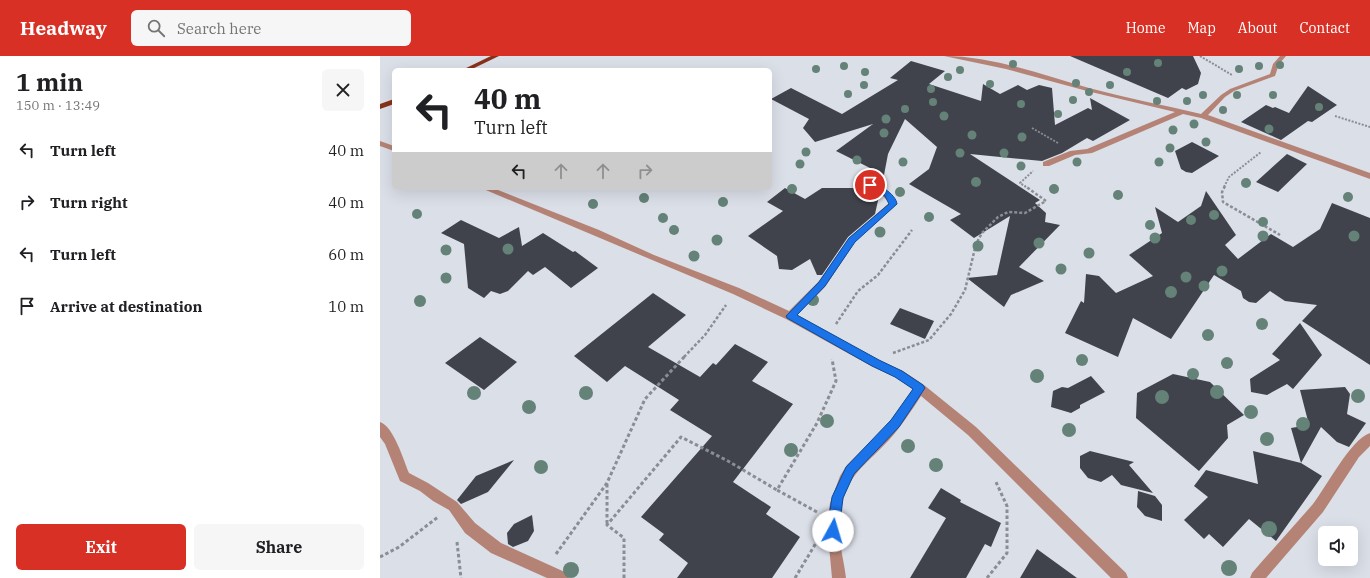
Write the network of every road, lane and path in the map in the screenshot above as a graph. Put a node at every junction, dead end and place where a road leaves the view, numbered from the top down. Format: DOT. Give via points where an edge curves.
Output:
graph roads {
  1 [pos="496,56"];
  2 [pos="947,56"];
  3 [pos="1200,56"];
  4 [pos="1284,56"];
  5 [pos="469,68"];
  6 [pos="1244,84"];
  7 [pos="392,102"];
  8 [pos="380,107"];
  9 [pos="1181,112"];
  10 [pos="1203,116"];
  11 [pos="1335,116"];
  12 [pos="1370,127"];
  13 [pos="1032,128"];
  14 [pos="1273,142"];
  15 [pos="380,143"];
  16 [pos="392,148"];
  17 [pos="1073,153"];
  18 [pos="1046,164"];
  19 [pos="1370,176"];
  20 [pos="870,185"];
  21 [pos="490,190"];
  22 [pos="912,230"];
  23 [pos="1280,235"];
  24 [pos="736,291"];
  25 [pos="790,316"];
  26 [pos="827,337"];
  27 [pos="875,363"];
  28 [pos="920,388"];
  29 [pos="380,427"];
  30 [pos="1370,438"];
  31 [pos="994,478"];
  32 [pos="607,483"];
  33 [pos="777,490"];
  34 [pos="453,506"];
  35 [pos="816,518"];
  36 [pos="607,525"];
  37 [pos="816,537"];
  38 [pos="380,557"];
  39 [pos="544,570"];
  40 [pos="562,578"];
  41 [pos="624,578"];
  42 [pos="796,578"];
  43 [pos="839,578"];
  44 [pos="987,578"];
  45 [pos="1121,578"];
  46 [pos="1257,578"];
  1 -- 5 [label="main road"];
  2 -- 9 [label="street" via="1008,67 1063,84"];
  3 -- 6 [label="path"];
  4 -- 6 [label="street" via="1276,64 1273,75"];
  6 -- 10 [label="street" via="1223,96"];
  7 -- 8 [label="main road"];
  9 -- 10 [label="street"];
  9 -- 17 [label="street" via="1089,151"];
  10 -- 14 [label="street"];
  11 -- 12 [label="path"];
  13 -- 17 [label="path"];
  14 -- 19 [label="street"];
  14 -- 23 [label="path" via="1229,177 1222,192 1224,202"];
  15 -- 16 [label="street"];
  17 -- 18 [label="street"];
  18 -- 27 [label="path" via="1029,173 1020,183 1046,201 1025,213 1008,212 998,217 982,233 976,244 965,290 951,314 929,340 896,351"];
  20 -- 25 [label="street" via="887,195 893,204 852,240 822,284"];
  21 -- 24 [label="street"];
  22 -- 26 [label="path" via="878,275 858,291"];
  24 -- 25 [label="street"];
  24 -- 32 [label="path" via="705,335 645,399"];
  25 -- 26 [label="street"];
  26 -- 27 [label="street"];
  26 -- 33 [label="path" via="836,381 817,423"];
  27 -- 28 [label="street" via="899,374"];
  28 -- 43 [label="street" via="904,413 850,471 838,497 833,522 833,539"];
  28 -- 45 [label="street" via="972,431"];
  29 -- 34 [label="street" via="390,441 404,477"];
  30 -- 46 [label="street" via="1355,453 1318,507"];
  31 -- 44 [label="path" via="1007,506 1007,553"];
  32 -- 36 [label="path"];
  32 -- 39 [label="path"];
  33 -- 35 [label="path" via="817,511"];
  33 -- 36 [label="path" via="680,437"];
  34 -- 38 [label="path" via="399,547"];
  34 -- 39 [label="street" via="470,528 496,548"];
  36 -- 41 [label="path" via="624,538"];
  37 -- 42 [label="path" via="816,544"];
  39 -- 40 [label="street"];
}
